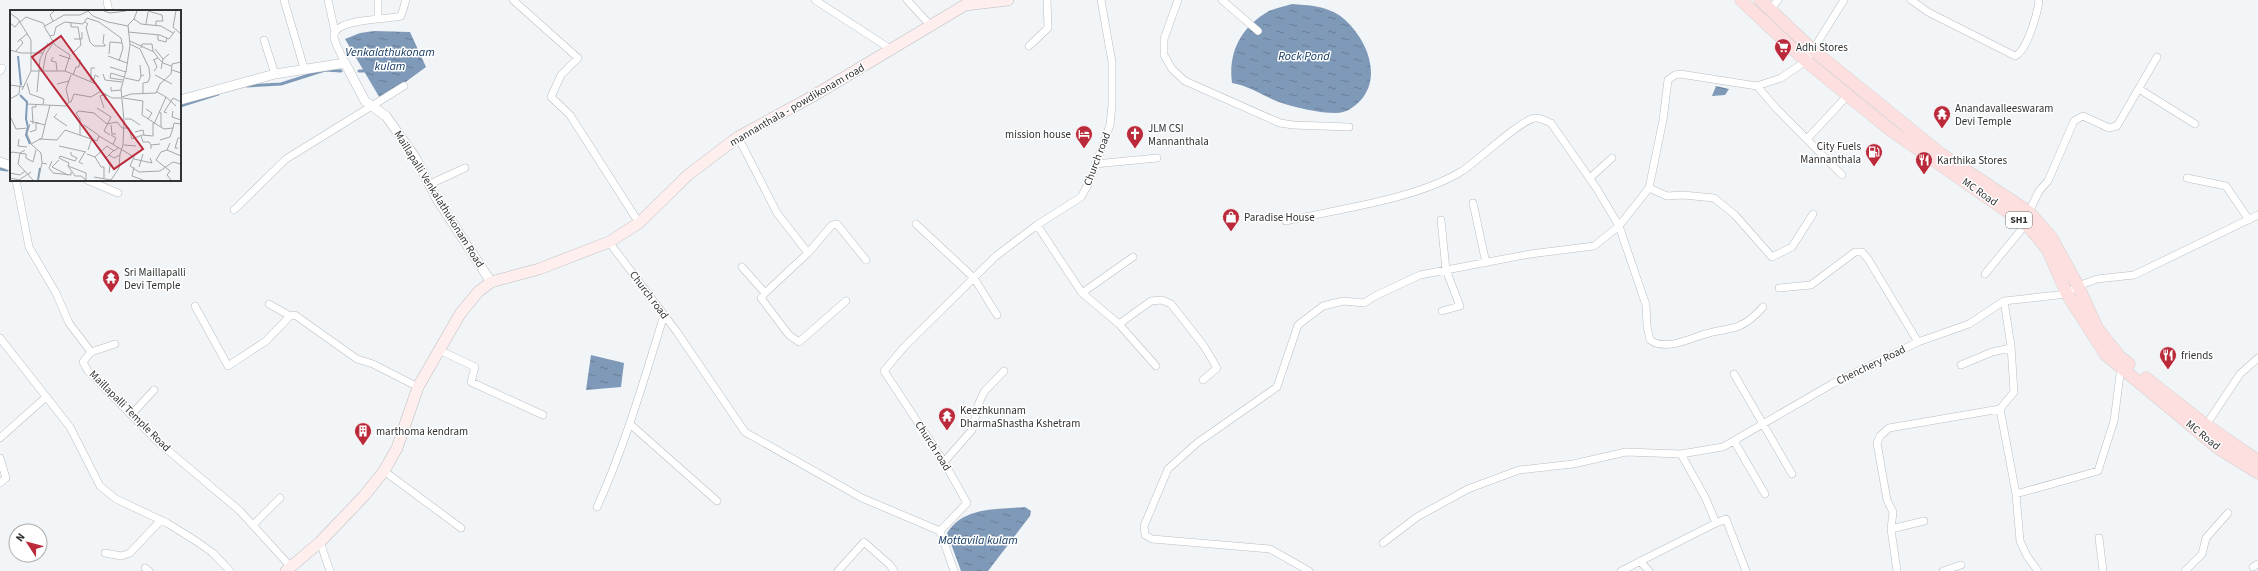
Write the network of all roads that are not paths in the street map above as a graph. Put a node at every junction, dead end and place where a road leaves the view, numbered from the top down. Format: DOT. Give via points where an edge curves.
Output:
graph roads {
  1 [pos="284,0"];
  2 [pos="328,0"];
  3 [pos="378,0"];
  4 [pos="406,0"];
  5 [pos="513,0"];
  6 [pos="815,0"];
  7 [pos="907,0"];
  8 [pos="1008,0"];
  9 [pos="1047,0"];
  10 [pos="1101,0"];
  11 [pos="1178,0"];
  12 [pos="1222,0"];
  13 [pos="1741,0"];
  14 [pos="1760,0"];
  15 [pos="1778,0"];
  16 [pos="1844,0"];
  17 [pos="1912,0"];
  18 [pos="2039,0"];
  19 [pos="106,2"];
  20 [pos="109,10"];
  21 [pos="1770,10"];
  22 [pos="378,18"];
  23 [pos="931,26"];
  24 [pos="1258,31"];
  25 [pos="335,32"];
  26 [pos="264,40"];
  27 [pos="1029,46"];
  28 [pos="892,50"];
  29 [pos="1814,51"];
  30 [pos="2156,57"];
  31 [pos="1806,61"];
  32 [pos="346,63"];
  33 [pos="304,68"];
  34 [pos="275,74"];
  35 [pos="404,86"];
  36 [pos="1757,86"];
  37 [pos="2139,89"];
  38 [pos="1848,95"];
  39 [pos="181,100"];
  40 [pos="372,108"];
  41 [pos="2196,124"];
  42 [pos="1349,127"];
  43 [pos="738,137"];
  44 [pos="1808,138"];
  45 [pos="1157,158"];
  46 [pos="1612,158"];
  47 [pos="0,162"];
  48 [pos="1095,164"];
  49 [pos="10,166"];
  50 [pos="465,168"];
  51 [pos="1842,175"];
  52 [pos="1590,178"];
  53 [pos="2187,178"];
  54 [pos="16,181"];
  55 [pos="89,181"];
  56 [pos="430,184"];
  57 [pos="1649,188"];
  58 [pos="118,193"];
  59 [pos="1473,203"];
  60 [pos="234,210"];
  61 [pos="1813,214"];
  62 [pos="2258,216"];
  63 [pos="2028,218"];
  64 [pos="1441,220"];
  65 [pos="2248,220"];
  66 [pos="1286,221"];
  67 [pos="639,223"];
  68 [pos="916,224"];
  69 [pos="1037,225"];
  70 [pos="1620,226"];
  71 [pos="609,242"];
  72 [pos="808,253"];
  73 [pos="1133,257"];
  74 [pos="866,260"];
  75 [pos="1486,262"];
  76 [pos="742,267"];
  77 [pos="1446,270"];
  78 [pos="1985,274"];
  79 [pos="974,278"];
  80 [pos="491,282"];
  81 [pos="2078,286"];
  82 [pos="1779,288"];
  83 [pos="765,293"];
  84 [pos="1082,293"];
  85 [pos="2067,294"];
  86 [pos="846,301"];
  87 [pos="2004,301"];
  88 [pos="269,304"];
  89 [pos="195,306"];
  90 [pos="1763,307"];
  91 [pos="1442,311"];
  92 [pos="997,315"];
  93 [pos="290,316"];
  94 [pos="664,316"];
  95 [pos="1118,324"];
  96 [pos="0,338"];
  97 [pos="1918,342"];
  98 [pos="115,344"];
  99 [pos="2011,348"];
  100 [pos="439,350"];
  101 [pos="91,352"];
  102 [pos="2258,358"];
  103 [pos="1960,365"];
  104 [pos="1156,366"];
  105 [pos="2121,367"];
  106 [pos="1004,371"];
  107 [pos="1734,374"];
  108 [pos="1203,380"];
  109 [pos="418,387"];
  110 [pos="154,390"];
  111 [pos="46,397"];
  112 [pos="2000,409"];
  113 [pos="131,415"];
  114 [pos="543,415"];
  115 [pos="630,424"];
  116 [pos="1764,425"];
  117 [pos="2206,425"];
  118 [pos="0,438"];
  119 [pos="1734,441"];
  120 [pos="1681,454"];
  121 [pos="0,458"];
  122 [pos="2258,461"];
  123 [pos="944,462"];
  124 [pos="384,471"];
  125 [pos="2258,473"];
  126 [pos="1792,474"];
  127 [pos="0,483"];
  128 [pos="1765,494"];
  129 [pos="2016,494"];
  130 [pos="280,498"];
  131 [pos="717,501"];
  132 [pos="597,507"];
  133 [pos="2228,513"];
  134 [pos="161,520"];
  135 [pos="1924,521"];
  136 [pos="1716,523"];
  137 [pos="253,525"];
  138 [pos="461,528"];
  139 [pos="1891,529"];
  140 [pos="940,531"];
  141 [pos="2099,538"];
  142 [pos="320,542"];
  143 [pos="1383,543"];
  144 [pos="105,553"];
  145 [pos="1640,561"];
  146 [pos="1961,565"];
  147 [pos="288,568"];
  148 [pos="890,569"];
  149 [pos="230,571"];
  150 [pos="330,571"];
  151 [pos="838,571"];
  152 [pos="954,571"];
  153 [pos="1309,571"];
  154 [pos="1621,571"];
  155 [pos="1649,571"];
  156 [pos="1746,571"];
  157 [pos="1897,571"];
  158 [pos="1943,571"];
  159 [pos="2038,571"];
  160 [pos="2103,571"];
  161 [pos="2185,571"];
  1 -- 33 [label="street"];
  2 -- 25 [label="street"];
  3 -- 22 [label="street"];
  4 -- 22 [label="street" via="401,16"];
  5 -- 67 [label="street" via="578,58 561,75 551,97 570,115"];
  6 -- 28 [label="street"];
  7 -- 23 [label="street"];
  8 -- 23 [label="main road, mannanthala - powdikonam road" via="965,5"];
  9 -- 27 [label="street" via="1048,28"];
  10 -- 48 [label="street, Church road" via="1112,62 1112,105 1110,125"];
  11 -- 42 [label="street" via="1164,39 1164,55 1172,69 1185,81 1280,123"];
  12 -- 24 [label="street"];
  13 -- 31 [label="main road, MC Road / SH1"];
  14 -- 21 [label="main road, MC Road / SH1"];
  15 -- 21 [label="street"];
  16 -- 29 [label="street"];
  17 -- 18 [label="street" via="1928,12 2015,56 2020,53 2036,20"];
  19 -- 20 [label="street"];
  21 -- 29 [label="main road, MC Road / SH1"];
  22 -- 25 [label="street" via="340,26"];
  23 -- 28 [label="main road, mannanthala - powdikonam road"];
  25 -- 32 [label="street" via="334,38"];
  26 -- 34 [label="street"];
  28 -- 43 [label="main road, mannanthala - powdikonam road"];
  29 -- 31 [label="street"];
  29 -- 63 [label="main road, MC Road / SH1" via="1941,154"];
  30 -- 37 [label="street"];
  31 -- 36 [label="street" via="1781,78"];
  31 -- 38 [label="main road, MC Road / SH1"];
  32 -- 33 [label="street"];
  32 -- 40 [label="street, Maillapalli Venkalathukonam Road" via="365,101"];
  33 -- 34 [label="street"];
  34 -- 39 [label="street"];
  35 -- 40 [label="street"];
  36 -- 44 [label="street"];
  36 -- 57 [label="street" via="1680,74 1671,77 1666,83 1667,96"];
  37 -- 41 [label="street"];
  37 -- 63 [label="street" via="2120,123 2115,127 2109,128 2083,116 2074,120 2048,181 2039,191"];
  38 -- 44 [label="street"];
  38 -- 63 [label="main road, MC Road / SH1" via="1889,129"];
  40 -- 56 [label="street, Maillapalli Venkalathukonam Road" via="386,116 416,157"];
  40 -- 60 [label="street" via="286,159"];
  43 -- 67 [label="main road, mannanthala - powdikonam road" via="688,176"];
  43 -- 72 [label="street" via="777,213"];
  44 -- 51 [label="street"];
  45 -- 48 [label="street"];
  46 -- 52 [label="street"];
  47 -- 49 [label="street"];
  48 -- 69 [label="street, Church road" via="1081,197"];
  50 -- 56 [label="street"];
  52 -- 66 [label="street" via="1551,123 1535,118 1514,130 1462,171 1443,181 1423,189 1365,204"];
  52 -- 70 [label="street"];
  53 -- 65 [label="street" via="2226,186"];
  54 -- 101 [label="street" via="29,247 56,293 69,323"];
  55 -- 58 [label="street"];
  56 -- 80 [label="street, Maillapalli Venkalathukonam Road"];
  57 -- 61 [label="street" via="1667,196 1714,198 1735,215 1772,257 1792,247"];
  57 -- 70 [label="street"];
  59 -- 75 [label="street"];
  62 -- 65 [label="street"];
  63 -- 78 [label="street"];
  63 -- 81 [label="main road, MC Road / SH1" via="2051,237"];
  63 -- 85 [label="main road, MC Road / SH1" via="2048,250"];
  64 -- 77 [label="street"];
  65 -- 81 [label="street" via="2134,275 2097,279"];
  67 -- 71 [label="main road, mannanthala - powdikonam road"];
  68 -- 79 [label="street"];
  69 -- 79 [label="street, Church road" via="996,256"];
  69 -- 84 [label="street"];
  70 -- 75 [label="street" via="1594,246"];
  70 -- 90 [label="street" via="1646,305 1648,334 1654,342 1678,342 1740,326"];
  71 -- 80 [label="main road, mannanthala - powdikonam road" via="539,269"];
  71 -- 94 [label="street, Church road"];
  72 -- 74 [label="street" via="832,225 837,224"];
  72 -- 83 [label="street"];
  73 -- 84 [label="street"];
  75 -- 77 [label="street"];
  76 -- 83 [label="street"];
  77 -- 91 [label="street" via="1460,306"];
  77 -- 153 [label="street" via="1420,275 1364,302 1343,301 1323,306 1298,325 1277,387 1197,443 1163,476 1144,526 1145,535 1152,539 1270,549"];
  79 -- 92 [label="street"];
  79 -- 123 [label="street, Church road" via="905,346 884,371"];
  80 -- 100 [label="main road, mannanthala - powdikonam road" via="469,302"];
  81 -- 85 [label="street"];
  81 -- 117 [label="main road, MC Road / SH1" via="2098,328 2120,357"];
  82 -- 97 [label="street" via="1811,285 1855,252 1862,252"];
  83 -- 86 [label="street" via="761,298 789,334 799,342"];
  84 -- 95 [label="street"];
  85 -- 87 [label="street, Chenchery Road"];
  85 -- 105 [label="main road, MC Road / SH1" via="2106,355"];
  87 -- 97 [label="street, Chenchery Road" via="1969,324"];
  87 -- 99 [label="street"];
  88 -- 93 [label="street"];
  89 -- 93 [label="street" via="228,366 266,341"];
  93 -- 109 [label="street" via="299,317 357,359 373,364"];
  94 -- 115 [label="street"];
  94 -- 140 [label="street, Church road" via="745,432 862,498"];
  95 -- 104 [label="street"];
  95 -- 108 [label="street" via="1151,301 1162,300 1171,304 1204,346 1217,368"];
  96 -- 111 [label="street"];
  97 -- 116 [label="street, Chenchery Road" via="1832,384"];
  98 -- 101 [label="street"];
  99 -- 103 [label="street" via="1992,352"];
  99 -- 112 [label="street" via="2014,392"];
  100 -- 109 [label="main road, mannanthala - powdikonam road"];
  100 -- 114 [label="street" via="474,367 471,382"];
  101 -- 113 [label="street, Maillapalli Temple Road" via="83,362"];
  102 -- 117 [label="street" via="2240,374"];
  105 -- 125 [label="main road, MC Road / SH1" via="2218,448"];
  105 -- 129 [label="street" via="2114,421 2098,471"];
  106 -- 123 [label="street" via="984,392 972,430"];
  107 -- 116 [label="street"];
  109 -- 124 [label="main road, mannanthala - powdikonam road" via="396,448"];
  110 -- 113 [label="street"];
  111 -- 118 [label="street"];
  111 -- 134 [label="street" via="70,427 100,486 116,499"];
  112 -- 129 [label="street"];
  112 -- 139 [label="street" via="1883,431 1877,443 1887,500 1893,512"];
  113 -- 137 [label="street, Maillapalli Temple Road"];
  115 -- 131 [label="street"];
  115 -- 132 [label="street"];
  116 -- 119 [label="street, Chenchery Road"];
  116 -- 126 [label="street"];
  117 -- 122 [label="main road, MC Road / SH1"];
  119 -- 120 [label="street, Chenchery Road" via="1723,447"];
  119 -- 128 [label="street"];
  120 -- 136 [label="street" via="1705,496"];
  120 -- 143 [label="street, Chenchery Road" via="1626,452 1573,464 1520,470 1468,489 1417,517"];
  121 -- 127 [label="street" via="6,478"];
  123 -- 140 [label="street, Church road" via="967,503"];
  124 -- 138 [label="street"];
  124 -- 142 [label="main road, mannanthala - powdikonam road"];
  129 -- 159 [label="street" via="2020,541 2026,556"];
  130 -- 137 [label="street"];
  133 -- 161 [label="street" via="2206,538 2202,554"];
  134 -- 144 [label="street" via="130,553 121,556"];
  134 -- 149 [label="street" via="213,553"];
  135 -- 139 [label="street"];
  136 -- 145 [label="street"];
  136 -- 156 [label="street" via="1726,519"];
  137 -- 147 [label="street, Maillapalli Temple Road"];
  139 -- 157 [label="street"];
  140 -- 152 [label="street"];
  141 -- 160 [label="street"];
  142 -- 147 [label="main road, mannanthala - powdikonam road"];
  142 -- 150 [label="street"];
  145 -- 154 [label="street"];
  145 -- 155 [label="street"];
  146 -- 158 [label="street"];
  148 -- 151 [label="street" via="864,542"];
}
